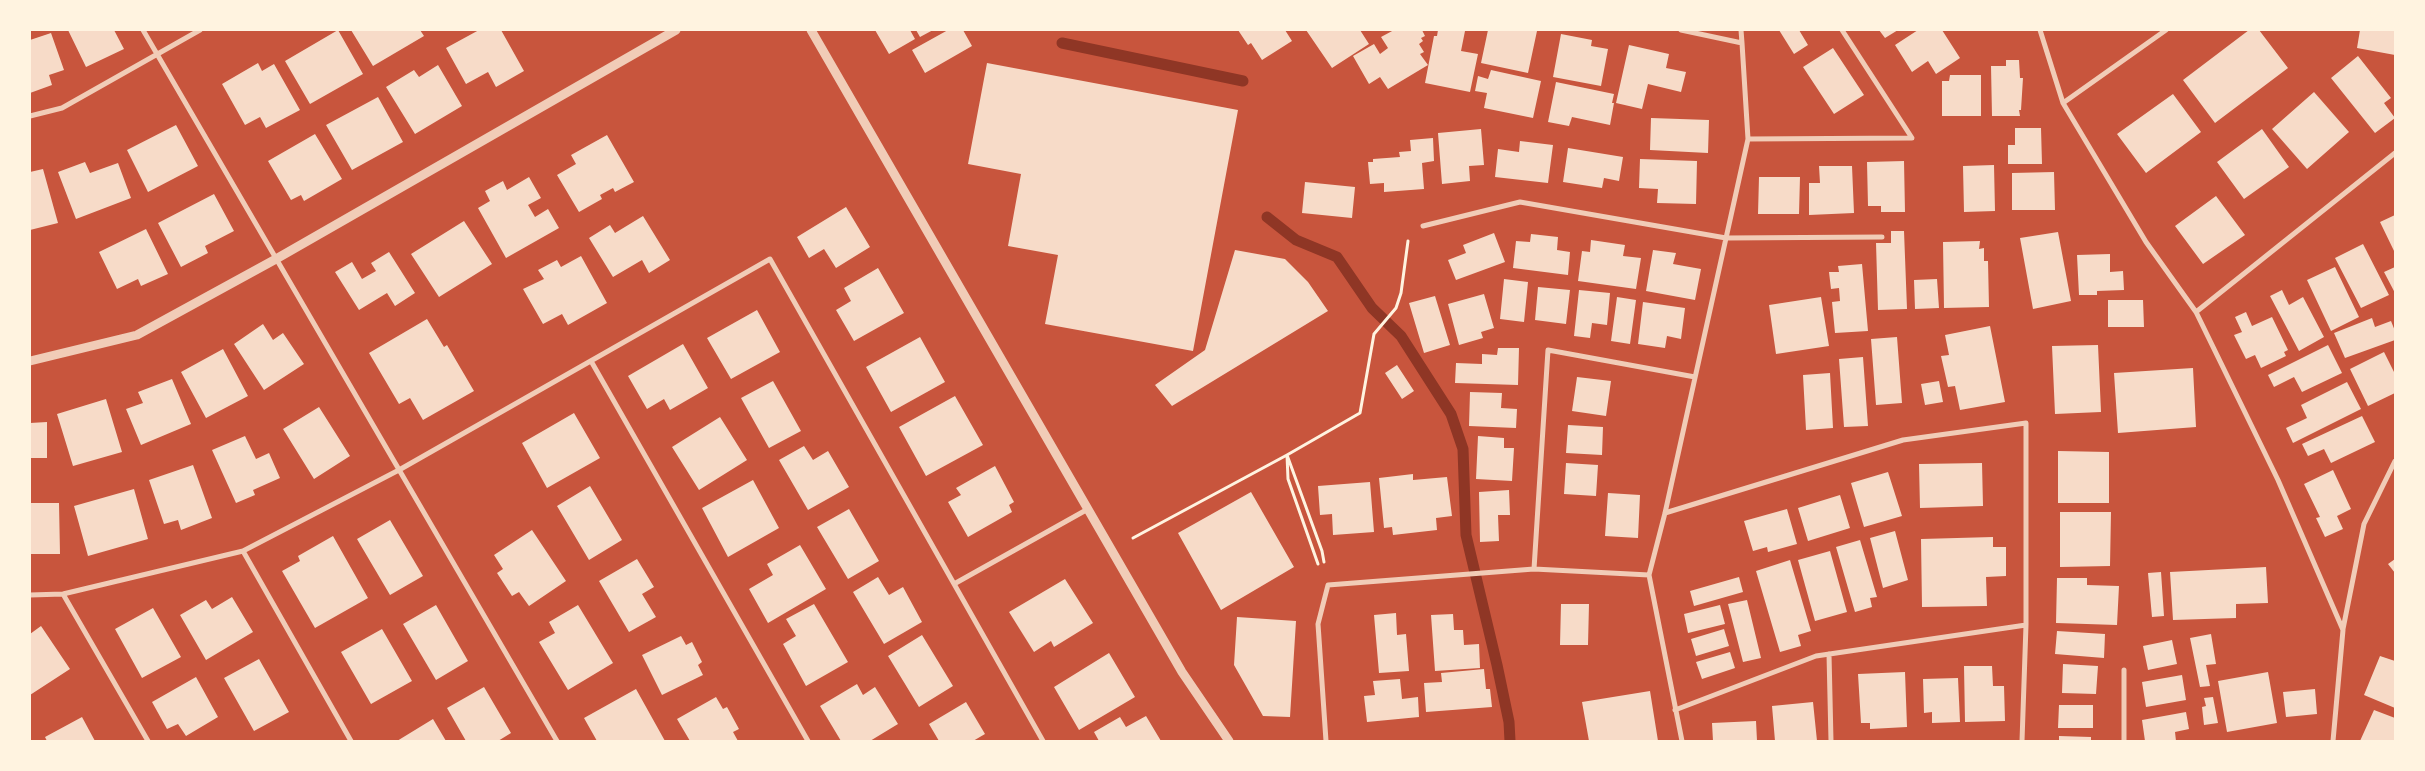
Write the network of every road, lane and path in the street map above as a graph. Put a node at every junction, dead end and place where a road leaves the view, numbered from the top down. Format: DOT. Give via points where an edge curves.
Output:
graph roads {
  1 [pos="143,30"];
  2 [pos="200,30"];
  3 [pos="676,30"];
  4 [pos="811,30"];
  5 [pos="1681,30"];
  6 [pos="1741,30"];
  7 [pos="1842,30"];
  8 [pos="2040,30"];
  9 [pos="2166,30"];
  10 [pos="1742,43"];
  11 [pos="158,55"];
  12 [pos="2063,103"];
  13 [pos="30,116"];
  14 [pos="1748,139"];
  15 [pos="2395,153"];
  16 [pos="1423,226"];
  17 [pos="1882,237"];
  18 [pos="1726,238"];
  19 [pos="276,259"];
  20 [pos="2196,312"];
  21 [pos="30,360"];
  22 [pos="591,361"];
  23 [pos="1695,377"];
  24 [pos="1287,455"];
  25 [pos="2395,461"];
  26 [pos="400,470"];
  27 [pos="1088,509"];
  28 [pos="1665,513"];
  29 [pos="1113,549"];
  30 [pos="243,551"];
  31 [pos="1322,551"];
  32 [pos="1314,556"];
  33 [pos="1534,569"];
  34 [pos="1649,575"];
  35 [pos="954,584"];
  36 [pos="63,594"];
  37 [pos="30,595"];
  38 [pos="2026,625"];
  39 [pos="2343,630"];
  40 [pos="1829,654"];
  41 [pos="2124,670"];
  42 [pos="1675,710"];
  43 [pos="148,741"];
  44 [pos="351,741"];
  45 [pos="557,741"];
  46 [pos="808,741"];
  47 [pos="1043,741"];
  48 [pos="1229,741"];
  49 [pos="1326,741"];
  50 [pos="1682,741"];
  51 [pos="1831,741"];
  52 [pos="2022,741"];
  53 [pos="2124,741"];
  54 [pos="2333,741"];
  1 -- 11 [label="street"];
  2 -- 11 [label="street"];
  3 -- 19 [label="street"];
  4 -- 27 [label="street"];
  5 -- 10 [label="street"];
  6 -- 10 [label="street"];
  7 -- 14 [label="street" via="1912,138"];
  8 -- 12 [label="street"];
  9 -- 12 [label="street"];
  10 -- 14 [label="street"];
  11 -- 13 [label="street" via="62,108"];
  11 -- 19 [label="street"];
  12 -- 20 [label="street" via="2146,242"];
  14 -- 18 [label="street"];
  15 -- 20 [label="street"];
  16 -- 18 [label="street" via="1520,202"];
  16 -- 24 [label="path" via="1409,227 1401,293 1396,308 1374,334 1360,414"];
  17 -- 18 [label="street"];
  18 -- 23 [label="street"];
  19 -- 21 [label="street" via="137,335"];
  19 -- 26 [label="street"];
  20 -- 39 [label="street" via="2278,480"];
  22 -- 26 [label="street"];
  22 -- 35 [label="street" via="770,260"];
  22 -- 46 [label="street"];
  23 -- 28 [label="street"];
  23 -- 33 [label="street" via="1548,350"];
  24 -- 29 [label="path"];
  24 -- 31 [label="path"];
  24 -- 32 [label="path" via="1288,479"];
  25 -- 39 [label="street" via="2364,524"];
  26 -- 30 [label="street"];
  26 -- 45 [label="street"];
  27 -- 29 [label="street"];
  27 -- 35 [label="street"];
  28 -- 34 [label="street"];
  28 -- 38 [label="street" via="1903,440 2026,423"];
  29 -- 48 [label="street" via="1182,672"];
  30 -- 36 [label="street"];
  30 -- 44 [label="street"];
  33 -- 34 [label="street"];
  33 -- 49 [label="street" via="1328,585 1318,624"];
  34 -- 42 [label="street"];
  35 -- 47 [label="street"];
  36 -- 37 [label="street"];
  36 -- 43 [label="street"];
  38 -- 40 [label="street"];
  38 -- 52 [label="street"];
  39 -- 54 [label="street"];
  40 -- 42 [label="street" via="1816,656"];
  40 -- 51 [label="street"];
  41 -- 53 [label="street"];
  42 -- 50 [label="street"];
}
